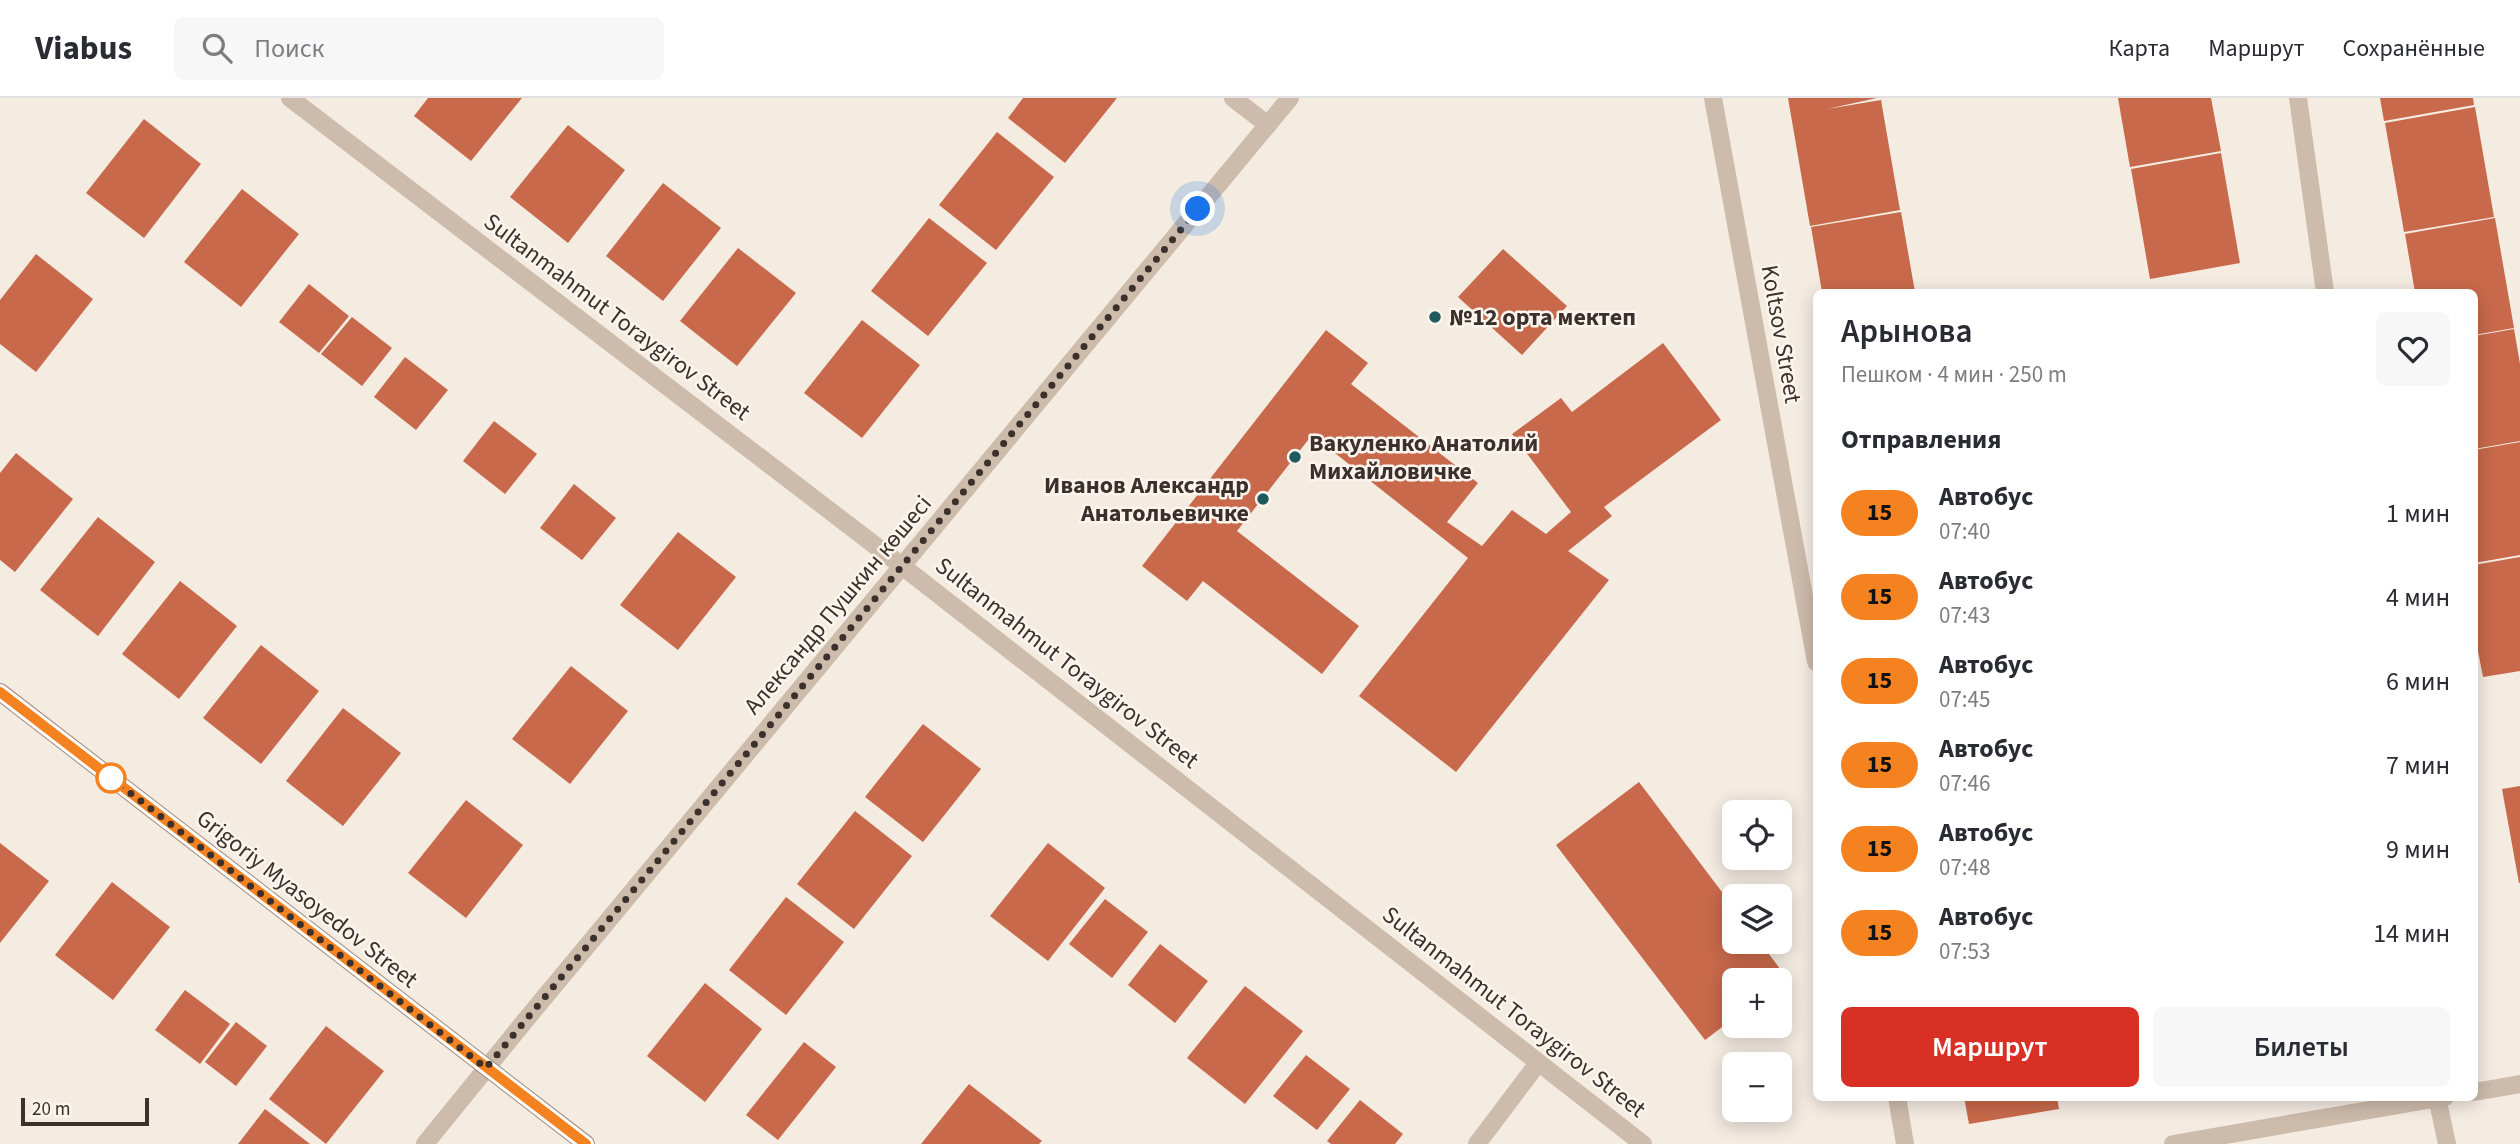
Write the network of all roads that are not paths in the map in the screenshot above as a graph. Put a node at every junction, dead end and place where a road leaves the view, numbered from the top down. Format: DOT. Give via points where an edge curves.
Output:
graph roads {
  1 [pos="290,98"];
  2 [pos="1233,98"];
  3 [pos="1290,98"];
  4 [pos="1713,98"];
  5 [pos="2298,98"];
  6 [pos="1268,125"];
  7 [pos="2325,289"];
  8 [pos="902,566"];
  9 [pos="1813,646"];
  10 [pos="0,692"];
  11 [pos="1538,1063"];
  12 [pos="486,1068"];
  13 [pos="2520,1084"];
  14 [pos="2478,1091"];
  15 [pos="1898,1101"];
  16 [pos="2423,1101"];
  17 [pos="2440,1101"];
  18 [pos="425,1144"];
  19 [pos="586,1144"];
  20 [pos="1476,1144"];
  21 [pos="1643,1144"];
  22 [pos="1905,1144"];
  23 [pos="2173,1144"];
  24 [pos="2446,1144"];
  1 -- 8 [label="street, Sultanmahmut Toraygirov Street"];
  2 -- 6 [label="street"];
  3 -- 6 [label="street, Александр Пушкин көшесі"];
  4 -- 9 [label="street, Koltsov Street"];
  5 -- 7 [label="street"];
  6 -- 8 [label="street, Александр Пушкин көшесі"];
  8 -- 11 [label="street, Sultanmahmut Toraygirov Street"];
  8 -- 12 [label="street, Александр Пушкин көшесі"];
  10 -- 12 [label="main road, Grigoriy Myasoyedov Street"];
  11 -- 20 [label="street"];
  11 -- 21 [label="street, Sultanmahmut Toraygirov Street"];
  12 -- 18 [label="street, Александр Пушкин көшесі"];
  12 -- 19 [label="main road, Grigoriy Myasoyedov Street"];
  13 -- 14 [label="street"];
  15 -- 22 [label="street"];
  16 -- 23 [label="street"];
  17 -- 24 [label="street"];
}
